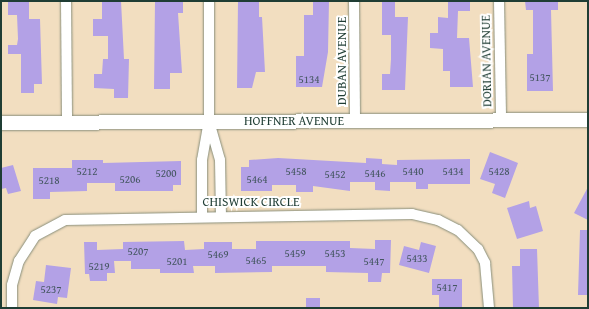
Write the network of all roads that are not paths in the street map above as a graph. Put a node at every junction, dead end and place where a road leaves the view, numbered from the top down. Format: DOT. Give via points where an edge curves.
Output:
graph roads {
  1 [pos="66,1"];
  2 [pos="209,1"];
  3 [pos="354,1"];
  4 [pos="499,1"];
  5 [pos="500,120"];
  6 [pos="588,120"];
  7 [pos="355,121"];
  8 [pos="67,122"];
  9 [pos="209,122"];
  10 [pos="1,123"];
  11 [pos="202,215"];
  12 [pos="221,215"];
  13 [pos="12,308"];
  14 [pos="489,308"];
  1 -- 8 [label="street"];
  2 -- 9 [label="street"];
  3 -- 7 [label="street, DUBAN AVENUE"];
  4 -- 5 [label="street, DORIAN AVENUE"];
  5 -- 6 [label="main road, HOFFNER AVENUE"];
  5 -- 7 [label="main road, HOFFNER AVENUE"];
  7 -- 9 [label="main road, HOFFNER AVENUE"];
  8 -- 9 [label="main road, HOFFNER AVENUE"];
  8 -- 10 [label="main road, HOFFNER AVENUE"];
  9 -- 11 [label="street" via="202,160"];
  9 -- 12 [label="street" via="220,160"];
  11 -- 12 [label="street, CHISWICK CIRCLE"];
  11 -- 13 [label="street, CHISWICK CIRCLE" via="65,220 35,236 19,261 12,285"];
  12 -- 14 [label="street, CHISWICK CIRCLE" via="412,214 438,220 458,230 478,249 485,263"];
}
